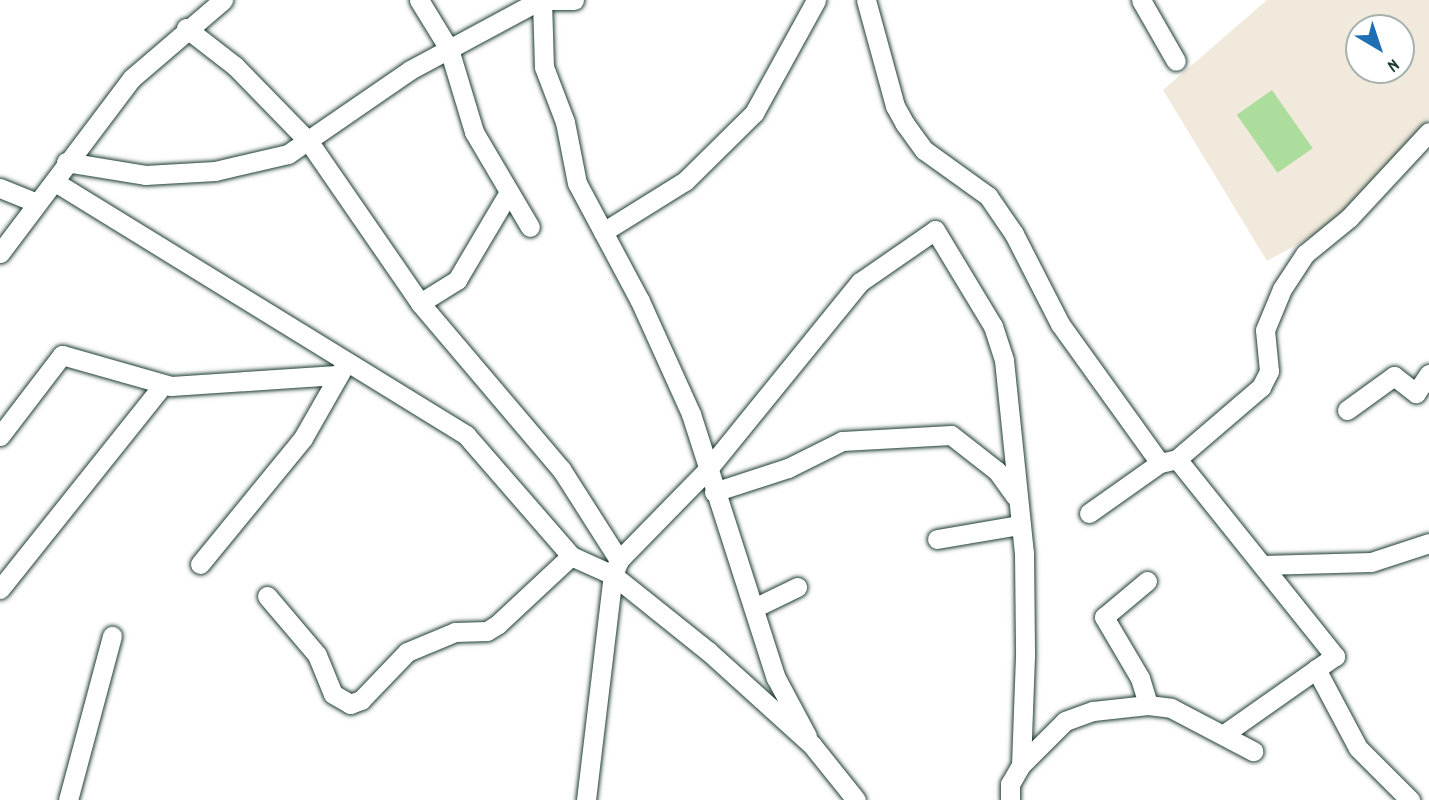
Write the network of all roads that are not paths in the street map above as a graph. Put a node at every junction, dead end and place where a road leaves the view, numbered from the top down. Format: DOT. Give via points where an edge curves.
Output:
graph roads {
  1 [pos="419,0"];
  2 [pos="541,0"];
  3 [pos="548,0"];
  4 [pos="574,0"];
  5 [pos="816,0"];
  6 [pos="866,0"];
  7 [pos="1141,0"];
  8 [pos="217,1"];
  9 [pos="186,28"];
  10 [pos="449,49"];
  11 [pos="1176,61"];
  12 [pos="1429,132"];
  13 [pos="309,142"];
  14 [pos="66,162"];
  15 [pos="55,182"];
  16 [pos="0,188"];
  17 [pos="509,192"];
  18 [pos="37,203"];
  19 [pos="530,227"];
  20 [pos="603,232"];
  21 [pos="0,253"];
  22 [pos="420,303"];
  23 [pos="343,367"];
  24 [pos="1429,374"];
  25 [pos="163,385"];
  26 [pos="1347,411"];
  27 [pos="0,436"];
  28 [pos="1168,461"];
  29 [pos="708,469"];
  30 [pos="714,492"];
  31 [pos="1016,497"];
  32 [pos="1089,513"];
  33 [pos="1020,525"];
  34 [pos="937,539"];
  35 [pos="1429,543"];
  36 [pos="571,556"];
  37 [pos="200,564"];
  38 [pos="1262,565"];
  39 [pos="616,568"];
  40 [pos="1147,581"];
  41 [pos="797,587"];
  42 [pos="0,589"];
  43 [pos="267,596"];
  44 [pos="754,608"];
  45 [pos="112,636"];
  46 [pos="1316,669"];
  47 [pos="1148,705"];
  48 [pos="1224,734"];
  49 [pos="812,745"];
  50 [pos="1254,751"];
  51 [pos="1021,765"];
  52 [pos="1403,798"];
  53 [pos="68,800"];
  54 [pos="586,800"];
  55 [pos="856,800"];
  56 [pos="1010,800"];
  1 -- 10 [label="street"];
  2 -- 10 [label="street"];
  2 -- 20 [label="street" via="544,67 565,122 577,183"];
  3 -- 4 [label="street"];
  5 -- 20 [label="street" via="754,113 685,180"];
  6 -- 28 [label="street" via="895,106 905,124 924,150 988,196 1014,234 1059,324"];
  7 -- 11 [label="street"];
  8 -- 9 [label="street"];
  9 -- 13 [label="street" via="235,66"];
  9 -- 14 [label="street" via="132,78"];
  10 -- 13 [label="street"];
  10 -- 17 [label="street" via="474,132"];
  12 -- 28 [label="street" via="1349,218 1305,254 1282,289 1265,330 1264,360 1269,371 1261,387"];
  13 -- 14 [label="street" via="288,154 215,171 145,174 93,170"];
  13 -- 22 [label="street"];
  14 -- 15 [label="street"];
  15 -- 18 [label="street"];
  15 -- 23 [label="street"];
  16 -- 18 [label="street"];
  17 -- 19 [label="street"];
  17 -- 22 [label="street" via="463,272"];
  18 -- 21 [label="street"];
  20 -- 29 [label="street" via="691,414"];
  22 -- 39 [label="street" via="561,469"];
  23 -- 25 [label="street"];
  23 -- 36 [label="street" via="480,446"];
  23 -- 37 [label="street" via="303,438"];
  24 -- 26 [label="street" via="1416,393 1394,376"];
  25 -- 27 [label="street" via="62,355"];
  25 -- 42 [label="street"];
  28 -- 32 [label="street"];
  28 -- 38 [label="street"];
  29 -- 30 [label="street"];
  29 -- 31 [label="street" via="860,282 935,230 1000,342"];
  29 -- 39 [label="street"];
  30 -- 31 [label="street" via="788,468 842,440 951,435 997,471"];
  30 -- 44 [label="street"];
  31 -- 33 [label="street"];
  33 -- 34 [label="street"];
  33 -- 51 [label="street" via="1025,656"];
  35 -- 38 [label="street" via="1371,562"];
  36 -- 39 [label="street"];
  36 -- 43 [label="street" via="498,624 487,631 455,632 407,652 350,705 333,694 317,655"];
  38 -- 46 [label="street" via="1335,656"];
  39 -- 49 [label="street"];
  39 -- 54 [label="street"];
  40 -- 47 [label="street" via="1104,617 1140,678"];
  41 -- 44 [label="street"];
  44 -- 49 [label="street" via="776,678"];
  45 -- 53 [label="street"];
  46 -- 48 [label="street"];
  46 -- 52 [label="street" via="1349,736"];
  47 -- 48 [label="street" via="1171,708"];
  47 -- 51 [label="street" via="1093,711 1065,721"];
  48 -- 50 [label="street"];
  49 -- 55 [label="street"];
  51 -- 56 [label="street" via="1010,784"];
}
